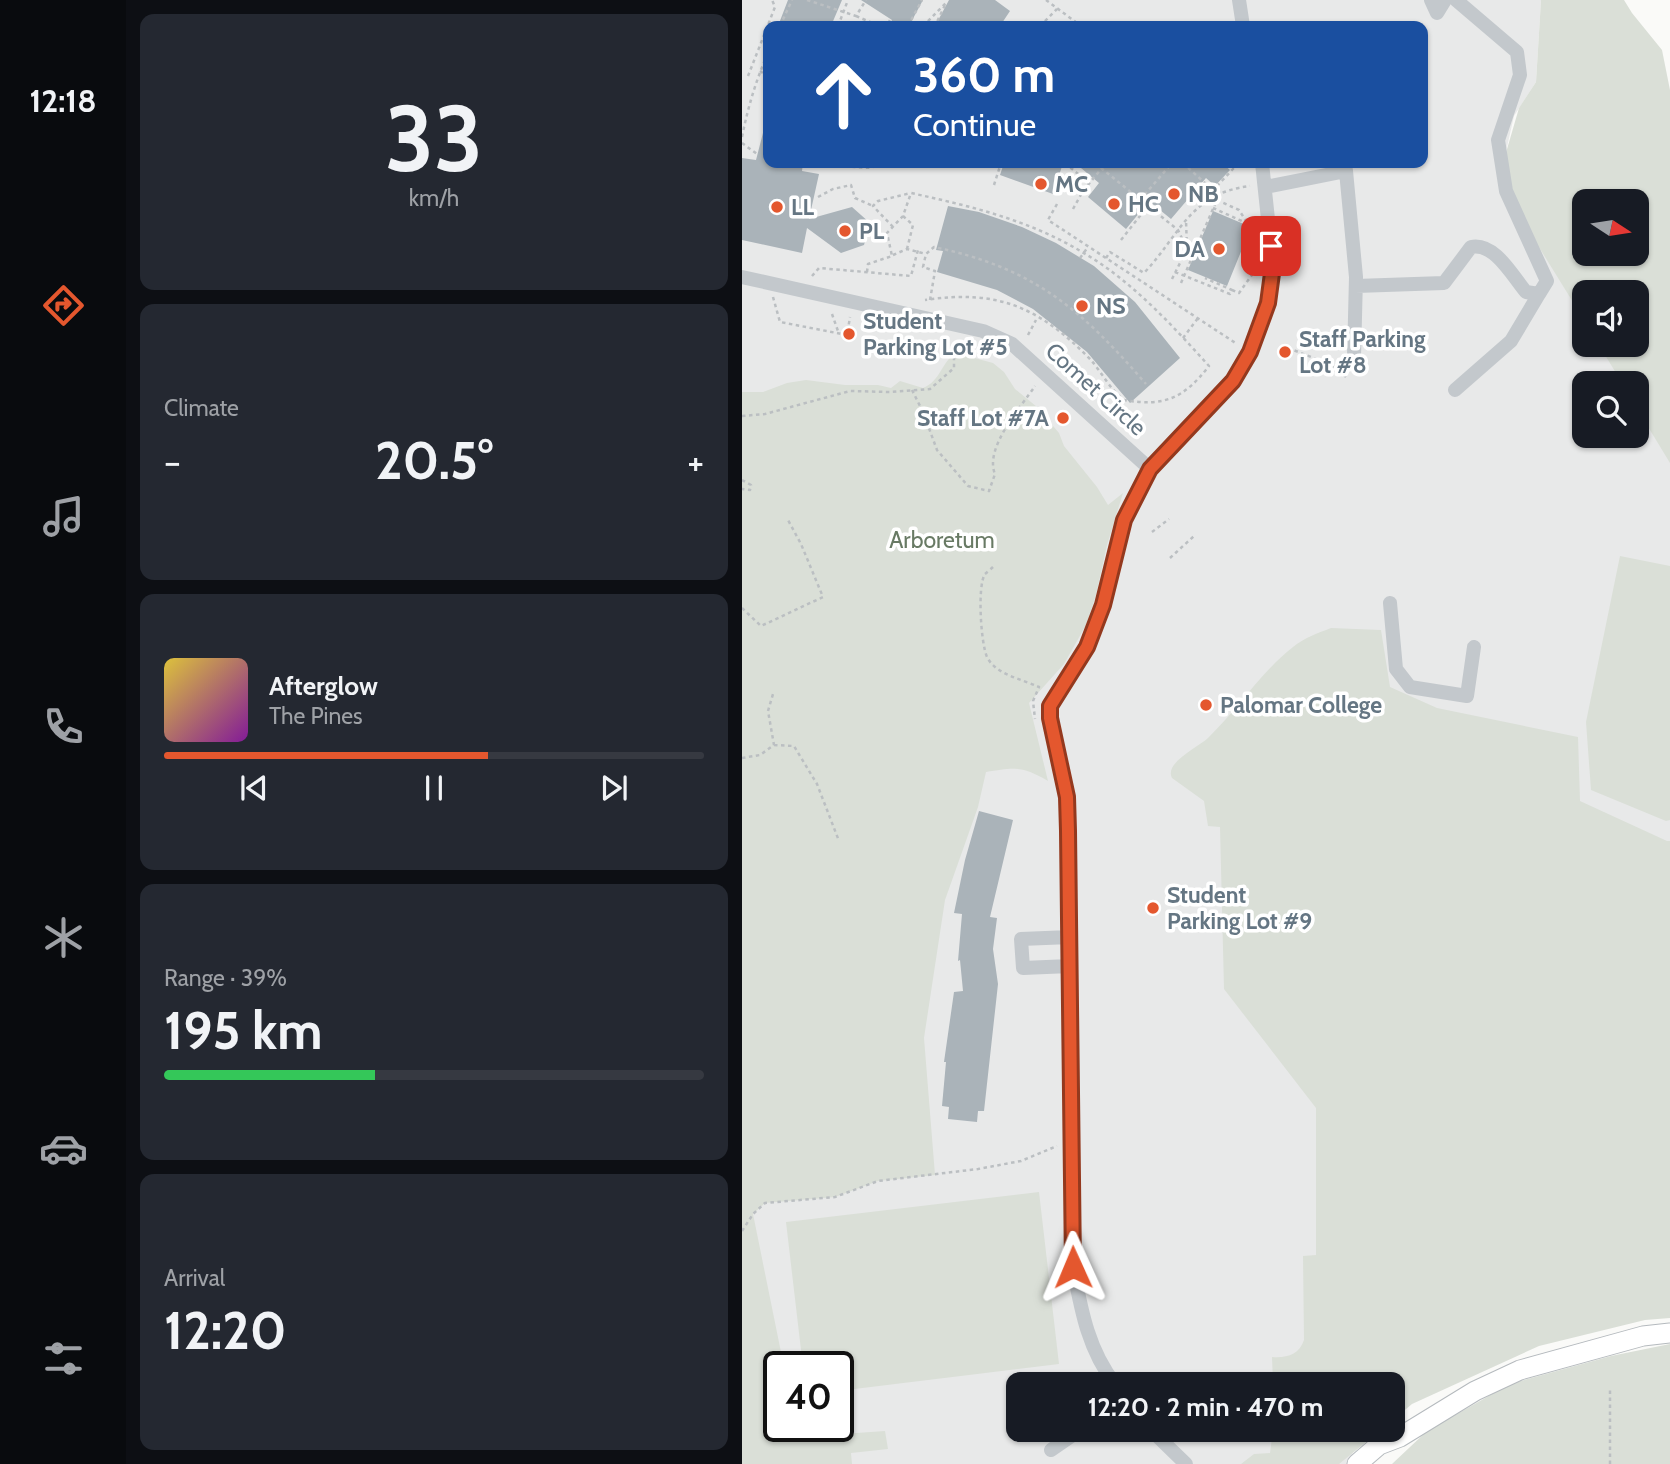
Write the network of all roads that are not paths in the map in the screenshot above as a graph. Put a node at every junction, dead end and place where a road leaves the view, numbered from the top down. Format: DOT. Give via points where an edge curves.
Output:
graph roads {
  1 [pos="1239,0"];
  2 [pos="1431,0"];
  3 [pos="1445,0"];
  4 [pos="1456,0"];
  5 [pos="1242,21"];
  6 [pos="1261,168"];
  7 [pos="1340,168"];
  8 [pos="1345,168"];
  9 [pos="1259,186"];
  10 [pos="742,277"];
  11 [pos="1356,286"];
  12 [pos="1539,294"];
  13 [pos="1354,357"];
  14 [pos="1455,390"];
  15 [pos="1150,469"];
  16 [pos="1390,603"];
  17 [pos="1474,647"];
  18 [pos="1070,937"];
  19 [pos="1070,967"];
  20 [pos="1670,1333"];
  21 [pos="1105,1372"];
  22 [pos="1405,1434"];
  23 [pos="1063,1442"];
  24 [pos="1164,1442"];
  25 [pos="1388,1442"];
  26 [pos="1395,1442"];
  27 [pos="1051,1450"];
  28 [pos="1186,1464"];
  29 [pos="1357,1464"];
  30 [pos="1374,1464"];
  1 -- 5 [label="street"];
  2 -- 3 [label="street" via="1437,13"];
  4 -- 12 [label="street" via="1517,52 1520,75 1498,140 1506,191 1547,281"];
  6 -- 9 [label="street"];
  7 -- 9 [label="street"];
  8 -- 11 [label="street"];
  9 -- 15 [label="street" via="1273,266 1258,334 1233,381"];
  10 -- 15 [label="street, Comet Circle" via="983,331 1012,344"];
  11 -- 12 [label="street" via="1444,283 1471,247 1478,246 1492,251 1526,292"];
  11 -- 13 [label="street"];
  12 -- 14 [label="street" via="1511,341"];
  15 -- 18 [label="street, Comet Circle" via="1124,520 1103,605 1087,647 1050,706 1067,797"];
  16 -- 17 [label="street" via="1396,670 1410,687 1467,696"];
  18 -- 19 [label="street, Comet Circle"];
  18 -- 19 [label="street" via="1021,939 1023,968"];
  19 -- 21 [label="street, Comet Circle" via="1073,1267 1083,1322"];
  20 -- 22 [label="main road" via="1643,1336 1520,1370 1475,1391"];
  23 -- 27 [label="street"];
  24 -- 28 [label="street"];
  25 -- 29 [label="main road"];
  26 -- 30 [label="main road"];
}
